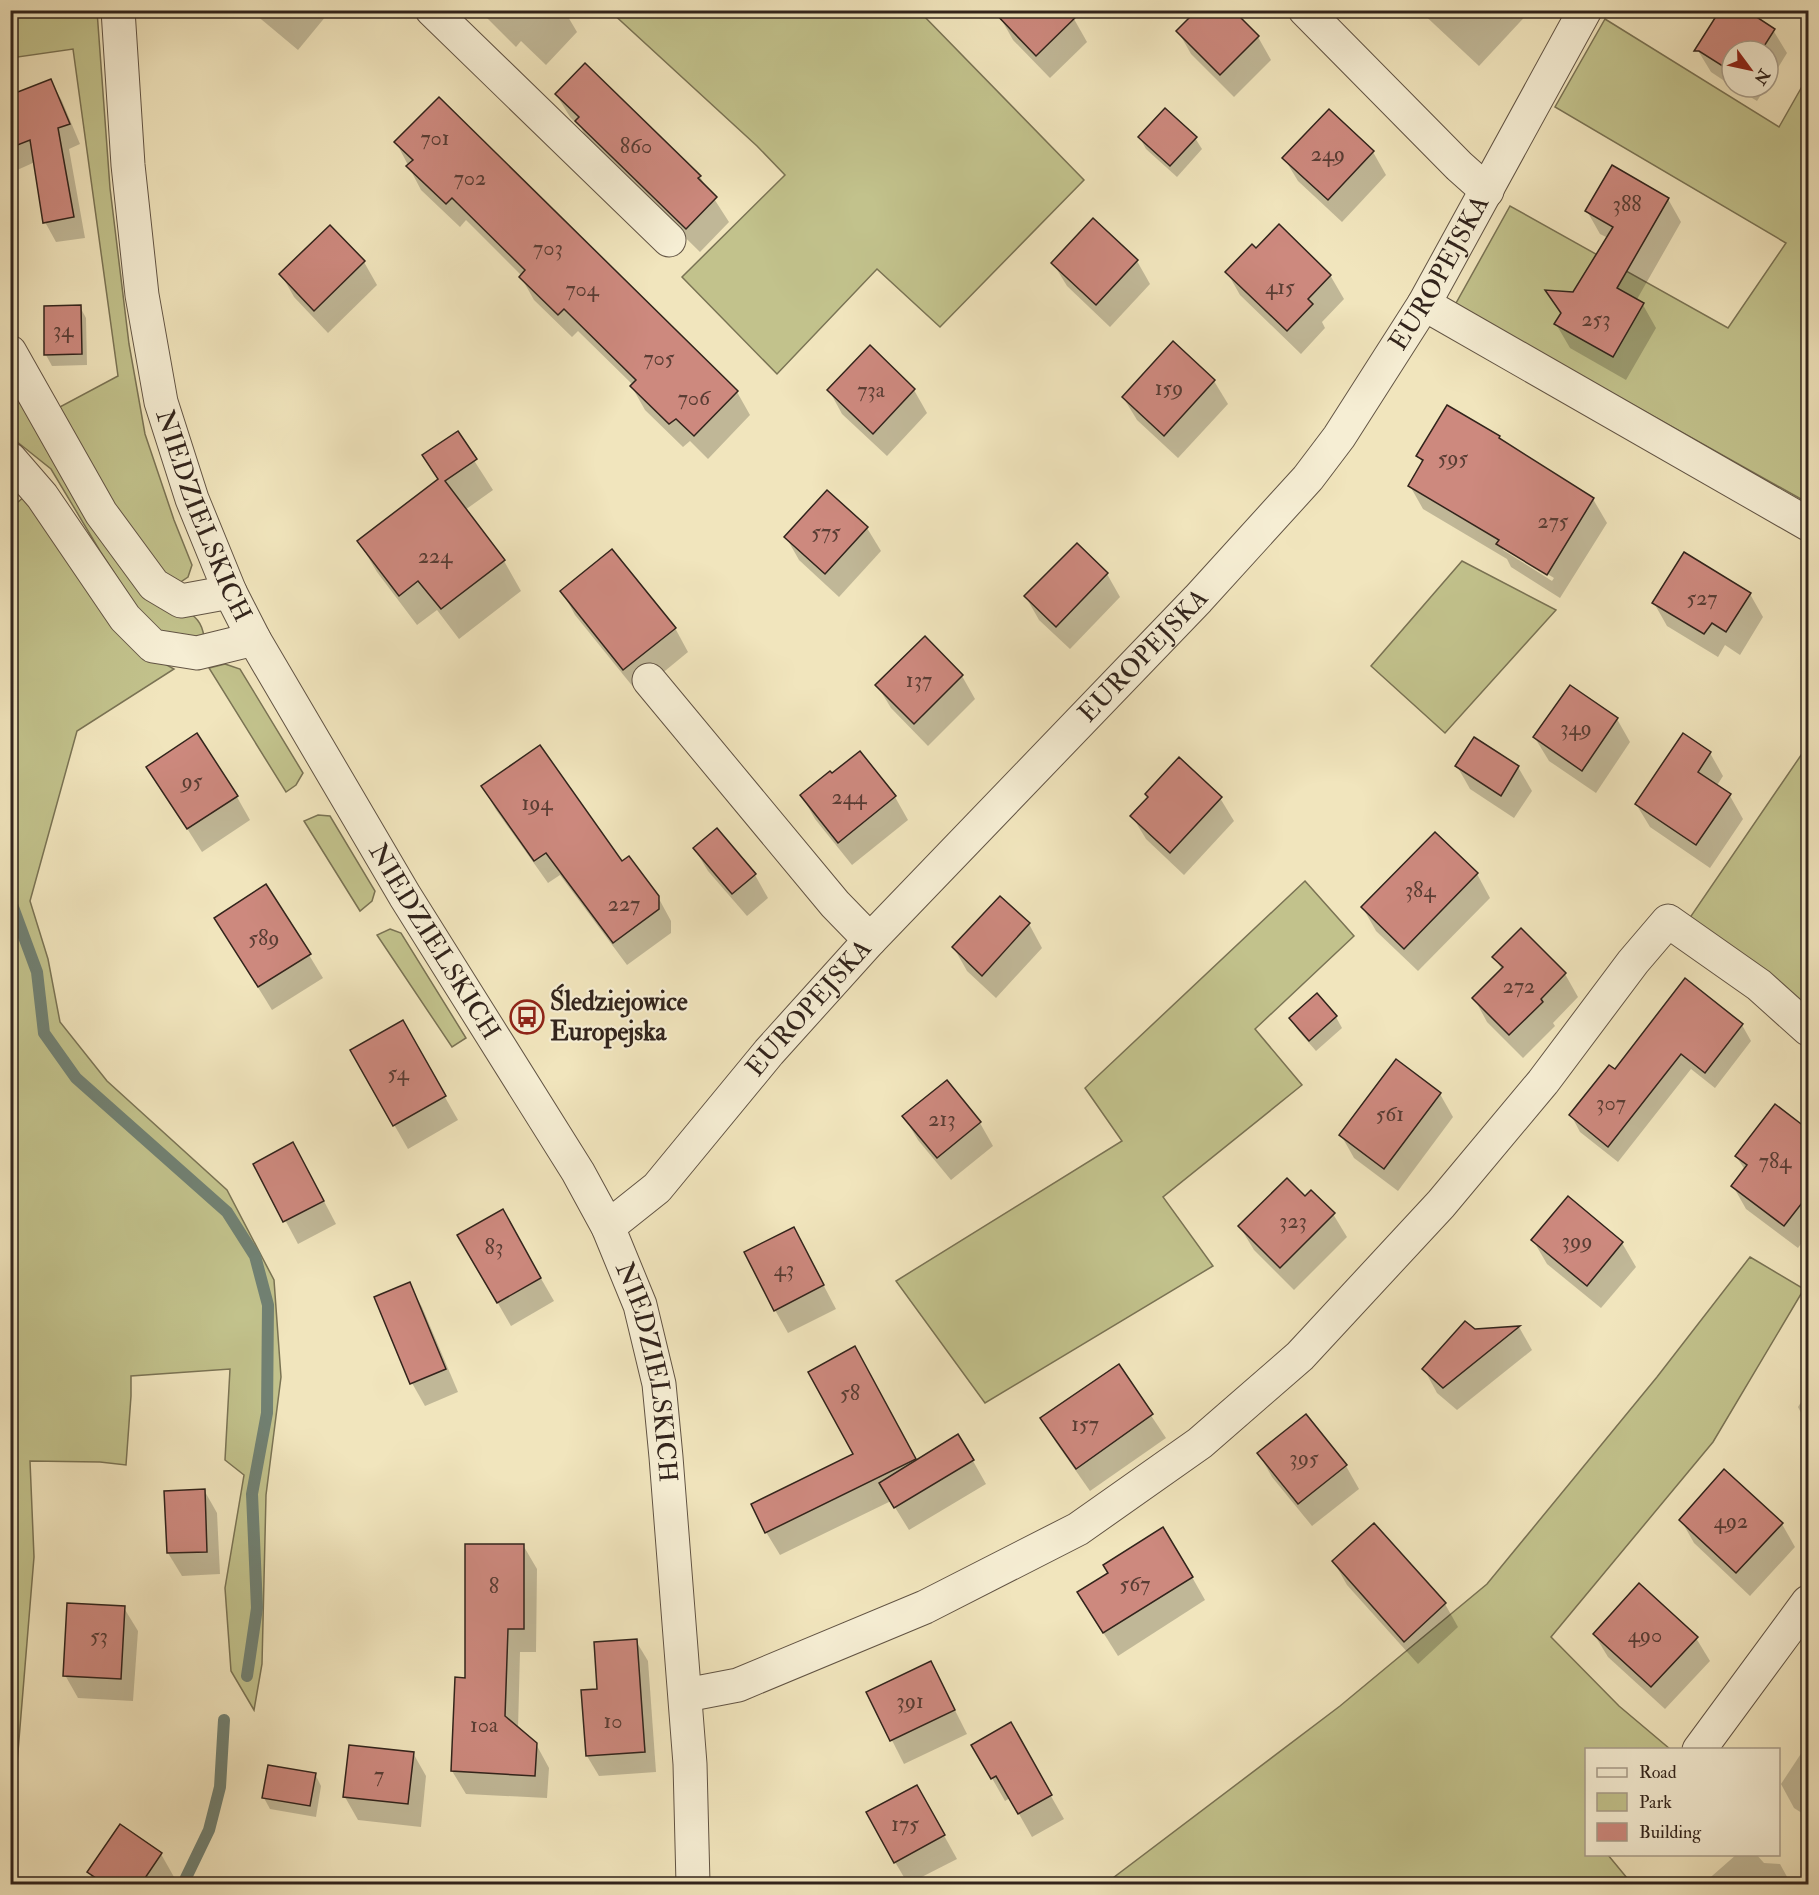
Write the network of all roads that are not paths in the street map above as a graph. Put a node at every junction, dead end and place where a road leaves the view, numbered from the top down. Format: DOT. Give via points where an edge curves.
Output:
graph roads {
  1 [pos="118,10"];
  2 [pos="432,10"];
  3 [pos="1305,10"];
  4 [pos="1585,10"];
  5 [pos="1487,191"];
  6 [pos="669,240"];
  7 [pos="1424,304"];
  8 [pos="10,352"];
  9 [pos="10,459"];
  10 [pos="1809,524"];
  11 [pos="230,592"];
  12 [pos="254,639"];
  13 [pos="649,680"];
  14 [pos="870,940"];
  15 [pos="1809,1029"];
  16 [pos="608,1227"];
  17 [pos="1809,1602"];
  18 [pos="686,1695"];
  19 [pos="1700,1748"];
  20 [pos="693,1884"];
  1 -- 11 [label="street, NIEDZIELSKICH" via="141,295 161,402 192,499"];
  2 -- 6 [label="street"];
  3 -- 5 [label="street"];
  4 -- 5 [label="street, EUROPEJSKA"];
  5 -- 7 [label="street, EUROPEJSKA"];
  7 -- 10 [label="street"];
  7 -- 14 [label="street, EUROPEJSKA" via="1339,437 1308,478 1198,599"];
  8 -- 11 [label="street" via="101,513 154,585 181,601"];
  9 -- 12 [label="street" via="42,495 125,618 153,646 197,653"];
  11 -- 12 [label="street, NIEDZIELSKICH"];
  12 -- 16 [label="street, NIEDZIELSKICH" via="405,896 578,1172"];
  13 -- 14 [label="street" via="835,904"];
  14 -- 16 [label="street, EUROPEJSKA" via="769,1052 657,1188"];
  15 -- 18 [label="street" via="1759,985 1668,921 1543,1082 1441,1204 1300,1356 1200,1443 1078,1529 925,1607 738,1685"];
  16 -- 18 [label="street, NIEDZIELSKICH" via="640,1305 659,1384"];
  17 -- 19 [label="street"];
  18 -- 20 [label="street, NIEDZIELSKICH"];
}
